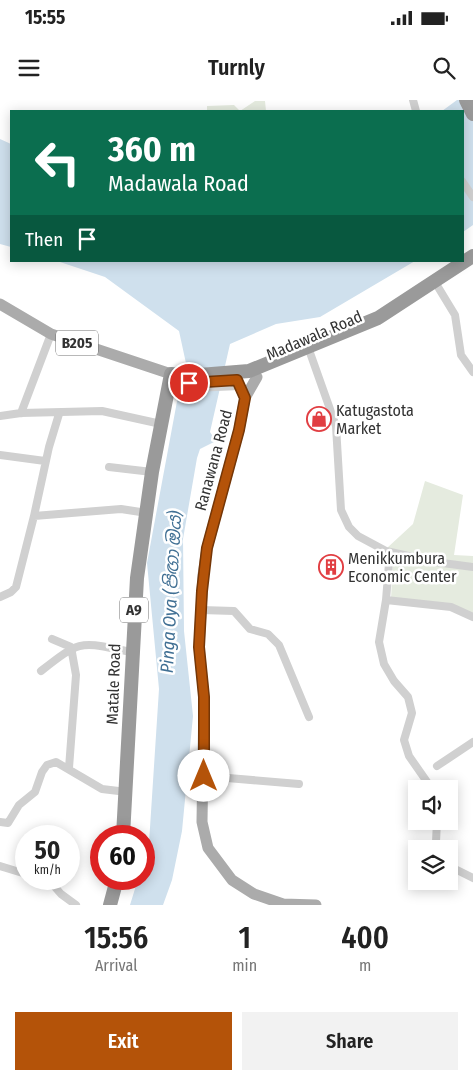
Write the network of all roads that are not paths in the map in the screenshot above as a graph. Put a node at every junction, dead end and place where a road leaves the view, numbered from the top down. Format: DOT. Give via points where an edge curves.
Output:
graph roads {
  1 [pos="466,100"];
  2 [pos="473,114"];
  3 [pos="464,184"];
  4 [pos="473,197"];
  5 [pos="464,262"];
  6 [pos="473,266"];
  7 [pos="438,287"];
  8 [pos="0,304"];
  9 [pos="50,334"];
  10 [pos="310,351"];
  11 [pos="473,372"];
  12 [pos="253,374"];
  13 [pos="230,380"];
  14 [pos="171,382"];
  15 [pos="245,398"];
  16 [pos="21,413"];
  17 [pos="59,414"];
  18 [pos="0,416"];
  19 [pos="161,424"];
  20 [pos="0,454"];
  21 [pos="45,461"];
  22 [pos="109,466"];
  23 [pos="152,472"];
  24 [pos="147,513"];
  25 [pos="34,516"];
  26 [pos="386,551"];
  27 [pos="473,567"];
  28 [pos="0,597"];
  29 [pos="386,600"];
  30 [pos="201,610"];
  31 [pos="473,617"];
  32 [pos="52,639"];
  33 [pos="71,648"];
  34 [pos="131,652"];
  35 [pos="41,671"];
  36 [pos="309,717"];
  37 [pos="473,742"];
  38 [pos="437,766"];
  39 [pos="69,768"];
  40 [pos="204,776"];
  41 [pos="426,780"];
  42 [pos="299,784"];
  43 [pos="127,792"];
  44 [pos="0,822"];
  45 [pos="124,825"];
  46 [pos="0,866"];
  47 [pos="458,870"];
  48 [pos="15,871"];
  49 [pos="473,878"];
  50 [pos="58,890"];
  51 [pos="114,890"];
  52 [pos="76,905"];
  53 [pos="110,905"];
  54 [pos="316,905"];
  1 -- 2 [label="highway"];
  3 -- 4 [label="street"];
  5 -- 10 [label="highway, Madawala Road" via="378,318"];
  6 -- 7 [label="highway, Madawala Road"];
  7 -- 10 [label="highway, Madawala Road" via="378,327"];
  7 -- 11 [label="street" via="455,315 461,355"];
  8 -- 9 [label="main road, Madawala Road / B205"];
  9 -- 14 [label="main road, Madawala Road / B205"];
  9 -- 16 [label="street"];
  10 -- 12 [label="highway, Madawala Road"];
  10 -- 26 [label="street" via="336,426 341,510 348,527"];
  12 -- 13 [label="highway, Madawala Road"];
  12 -- 15 [label="main road"];
  13 -- 14 [label="highway, Madawala Road"];
  13 -- 15 [label="main road"];
  14 -- 19 [label="highway, Matale Road / A9"];
  15 -- 30 [label="main road, Ranawana Road" via="207,548"];
  16 -- 17 [label="street"];
  16 -- 18 [label="street"];
  17 -- 19 [label="street" via="102,411"];
  17 -- 21 [label="street"];
  19 -- 23 [label="highway, Matale Road / A9"];
  20 -- 21 [label="street"];
  21 -- 25 [label="street"];
  22 -- 23 [label="street"];
  23 -- 24 [label="highway, Matale Road / A9"];
  24 -- 25 [label="street" via="121,509"];
  24 -- 34 [label="highway, Matale Road / A9" via="137,578"];
  25 -- 28 [label="street" via="16,587"];
  26 -- 27 [label="street"];
  26 -- 29 [label="street" via="389,563"];
  29 -- 31 [label="street" via="451,607"];
  29 -- 41 [label="street" via="378,642 384,664 408,697 412,713 404,740 409,756"];
  30 -- 36 [label="street" via="237,613 250,629 272,637"];
  30 -- 40 [label="main road, Ranawana Road" via="199,647 204,697"];
  32 -- 33 [label="street"];
  33 -- 34 [label="street" via="87,643"];
  33 -- 35 [label="street"];
  33 -- 39 [label="street" via="76,675"];
  34 -- 43 [label="highway, Matale Road / A9"];
  37 -- 38 [label="street"];
  39 -- 43 [label="street" via="102,789"];
  39 -- 44 [label="street" via="56,762 47,765 36,792 20,805 8,823"];
  40 -- 42 [label="street"];
  40 -- 54 [label="main road, Ranawana Road" via="202,822 208,848 228,875 254,894 283,904"];
  43 -- 45 [label="highway, Matale Road / A9"];
  46 -- 48 [label="street"];
  47 -- 49 [label="street"];
  50 -- 52 [label="street"];
  51 -- 53 [label="highway"];
}
